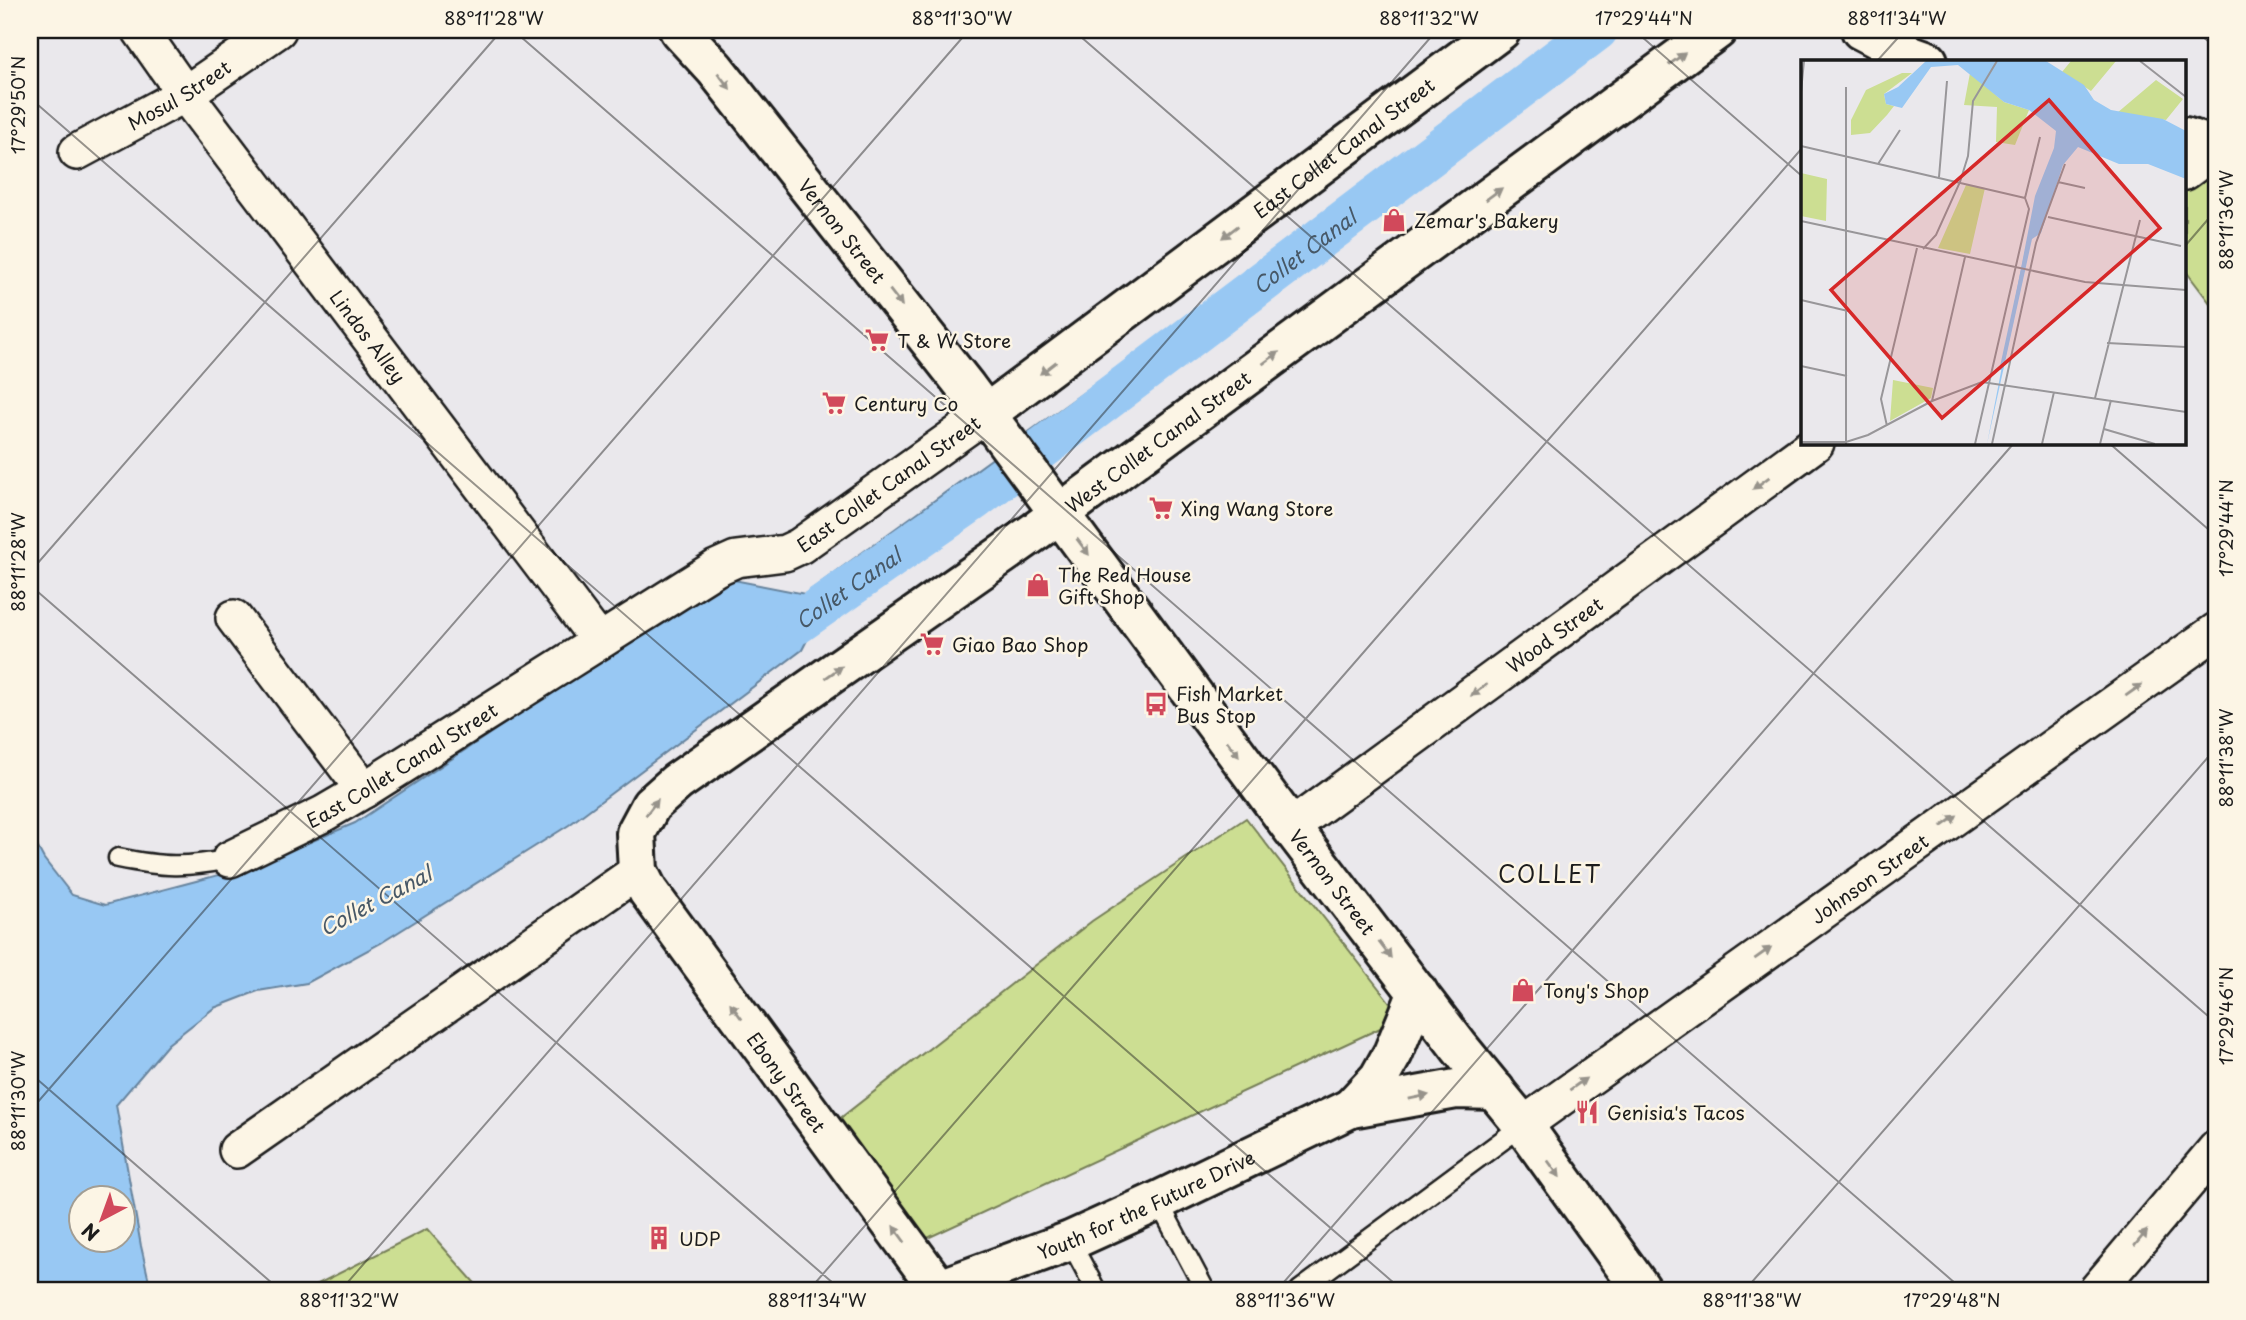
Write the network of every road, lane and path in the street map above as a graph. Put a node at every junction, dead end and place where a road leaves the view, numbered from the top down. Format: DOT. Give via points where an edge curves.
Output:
graph roads {
  1 [pos="139,30"];
  2 [pos="278,30"];
  3 [pos="679,30"];
  4 [pos="1501,30"];
  5 [pos="1717,30"];
  6 [pos="1861,30"];
  7 [pos="1925,60"];
  8 [pos="185,94"];
  9 [pos="2186,137"];
  10 [pos="2216,148"];
  11 [pos="77,152"];
  12 [pos="2186,171"];
  13 [pos="993,424"];
  14 [pos="1815,444"];
  15 [pos="1058,514"];
  16 [pos="234,618"];
  17 [pos="2216,631"];
  18 [pos="599,641"];
  19 [pos="364,790"];
  20 [pos="1291,827"];
  21 [pos="118,858"];
  22 [pos="230,859"];
  23 [pos="638,871"];
  24 [pos="1418,992"];
  25 [pos="1494,1090"];
  26 [pos="1351,1108"];
  27 [pos="1523,1125"];
  28 [pos="2216,1149"];
  29 [pos="237,1150"];
  30 [pos="1158,1201"];
  31 [pos="1070,1241"];
  32 [pos="939,1290"];
  33 [pos="1096,1290"];
  34 [pos="1205,1290"];
  35 [pos="1300,1290"];
  36 [pos="1642,1290"];
  37 [pos="2097,1290"];
  1 -- 8 [label="street, Lindos Alley"];
  2 -- 8 [label="street, Mosul Street"];
  3 -- 13 [label="street, Vernon Street, one-way" via="715,69"];
  4 -- 13 [label="street, East Collet Canal Street, one-way"];
  15 -- 5 [label="street, West Collet Canal Street, one-way"];
  6 -- 7 [label="street"];
  8 -- 11 [label="street, Mosul Street"];
  8 -- 18 [label="street, Lindos Alley"];
  9 -- 10 [label="street"];
  10 -- 12 [label="street"];
  13 -- 15 [label="street, Vernon Street"];
  13 -- 18 [label="street, East Collet Canal Street" via="800,546 785,554 736,559 716,568"];
  14 -- 20 [label="street, Wood Street, one-way"];
  15 -- 20 [label="street, Vernon Street, one-way"];
  23 -- 15 [label="street, West Collet Canal Street, one-way" via="636,833 650,805"];
  16 -- 19 [label="street"];
  27 -- 17 [label="street, Johnson Street, one-way"];
  18 -- 19 [label="street, East Collet Canal Street"];
  19 -- 22 [label="street, East Collet Canal Street"];
  20 -- 24 [label="street, Vernon Street, one-way"];
  21 -- 22 [label="lane" via="160,866"];
  23 -- 29 [label="street"];
  32 -- 23 [label="street, Ebony Street, one-way" via="648,891"];
  24 -- 25 [label="street, Vernon Street"];
  24 -- 26 [label="street, Youth for the Future Drive" via="1379,1078"];
  26 -- 25 [label="street, Youth for the Future Drive, one-way" via="1456,1089"];
  25 -- 27 [label="street, Vernon Street"];
  26 -- 30 [label="street, Youth for the Future Drive"];
  27 -- 35 [label="lane"];
  27 -- 36 [label="street, Vernon Street, one-way"];
  37 -- 28 [label="street, one-way"];
  30 -- 31 [label="street, Youth for the Future Drive"];
  30 -- 34 [label="lane"];
  31 -- 32 [label="street, Youth for the Future Drive"];
  31 -- 33 [label="lane"];
}
